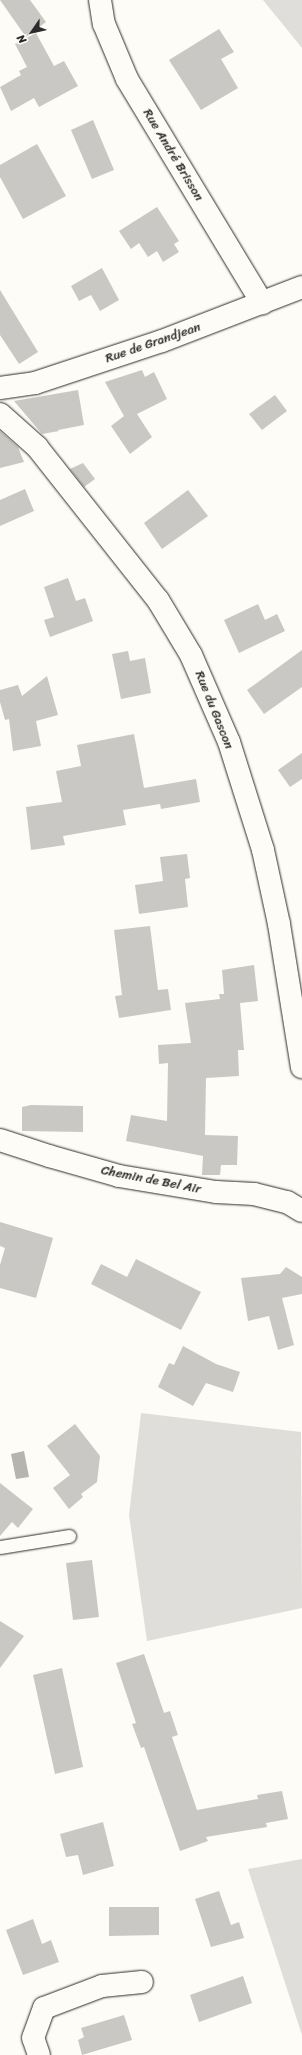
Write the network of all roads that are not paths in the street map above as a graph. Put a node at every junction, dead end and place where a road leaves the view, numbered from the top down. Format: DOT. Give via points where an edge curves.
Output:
graph roads {
  1 [pos="100,0"];
  2 [pos="302,287"];
  3 [pos="262,303"];
  4 [pos="0,388"];
  5 [pos="0,414"];
  6 [pos="296,995"];
  7 [pos="302,1067"];
  8 [pos="0,1140"];
  9 [pos="302,1211"];
  10 [pos="69,1536"];
  11 [pos="0,1547"];
  12 [pos="142,1982"];
  13 [pos="39,2055"];
  1 -- 3 [label="street, Rue André Brisson" via="104,24 127,79"];
  2 -- 3 [label="street, Rue de Grandjean"];
  3 -- 4 [label="street, Rue de Grandjean" via="162,341 35,383"];
  5 -- 6 [label="street, Rue du Gascon" via="47,459 158,600 191,655 229,742 263,850"];
  6 -- 7 [label="street, Rue du Gascon"];
  8 -- 9 [label="street, Chemin de Bel Air" via="119,1176 216,1192 254,1194 287,1202"];
  10 -- 11 [label="lane"];
  12 -- 13 [label="street" via="102,1986 44,2008 33,2038"];
}
